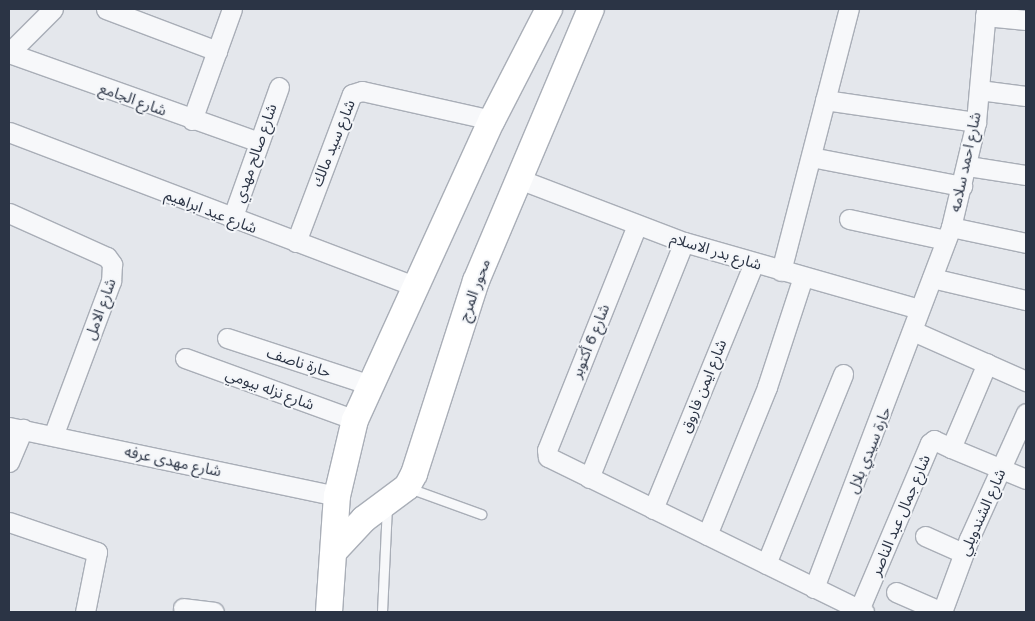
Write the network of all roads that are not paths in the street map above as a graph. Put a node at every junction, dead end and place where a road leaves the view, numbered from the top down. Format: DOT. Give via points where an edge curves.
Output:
graph roads {
  1 [pos="53,9"];
  2 [pos="106,9"];
  3 [pos="232,9"];
  4 [pos="549,9"];
  5 [pos="591,9"];
  6 [pos="849,9"];
  7 [pos="986,12"];
  8 [pos="1026,20"];
  9 [pos="217,51"];
  10 [pos="9,53"];
  11 [pos="279,87"];
  12 [pos="979,90"];
  13 [pos="1026,96"];
  14 [pos="826,100"];
  15 [pos="192,120"];
  16 [pos="492,120"];
  17 [pos="976,122"];
  18 [pos="9,132"];
  19 [pos="259,142"];
  20 [pos="811,157"];
  21 [pos="968,166"];
  22 [pos="1026,175"];
  23 [pos="519,179"];
  24 [pos="962,186"];
  25 [pos="9,213"];
  26 [pos="232,219"];
  27 [pos="849,219"];
  28 [pos="636,225"];
  29 [pos="949,234"];
  30 [pos="296,242"];
  31 [pos="684,242"];
  32 [pos="1026,242"];
  33 [pos="754,263"];
  34 [pos="782,271"];
  35 [pos="802,277"];
  36 [pos="932,278"];
  37 [pos="414,286"];
  38 [pos="1026,300"];
  39 [pos="919,309"];
  40 [pos="913,331"];
  41 [pos="227,338"];
  42 [pos="185,358"];
  43 [pos="987,363"];
  44 [pos="843,374"];
  45 [pos="1026,380"];
  46 [pos="370,385"];
  47 [pos="1026,413"];
  48 [pos="355,420"];
  49 [pos="16,428"];
  50 [pos="54,436"];
  51 [pos="951,448"];
  52 [pos="9,462"];
  53 [pos="1001,468"];
  54 [pos="589,478"];
  55 [pos="1026,479"];
  56 [pos="397,494"];
  57 [pos="337,496"];
  58 [pos="653,509"];
  59 [pos="481,514"];
  60 [pos="9,522"];
  61 [pos="707,535"];
  62 [pos="925,536"];
  63 [pos="335,550"];
  64 [pos="963,553"];
  65 [pos="766,564"];
  66 [pos="814,588"];
  67 [pos="896,592"];
  68 [pos="183,608"];
  69 [pos="862,611"];
  70 [pos="84,612"];
  71 [pos="214,612"];
  72 [pos="329,612"];
  73 [pos="382,612"];
  74 [pos="944,612"];
  1 -- 10 [label="street"];
  2 -- 9 [label="street"];
  3 -- 9 [label="street"];
  4 -- 16 [label="main road"];
  5 -- 23 [label="main road, محور المرج"];
  6 -- 14 [label="street"];
  7 -- 8 [label="street"];
  7 -- 12 [label="street, شارع احمد سلامه"];
  9 -- 15 [label="street"];
  10 -- 15 [label="street, شارع الجامع"];
  11 -- 19 [label="street, شارع صالح مهدي"];
  12 -- 13 [label="street"];
  12 -- 17 [label="street, شارع احمد سلامه"];
  14 -- 17 [label="street"];
  14 -- 20 [label="street"];
  15 -- 19 [label="street, شارع الجامع"];
  16 -- 30 [label="street, شارع سيد مالك" via="362,91 352,94"];
  16 -- 37 [label="main road"];
  17 -- 21 [label="street, شارع احمد سلامه"];
  18 -- 26 [label="street, شارع عيد ابراهيم"];
  19 -- 26 [label="street, شارع صالح مهدي"];
  20 -- 24 [label="street"];
  20 -- 34 [label="street"];
  21 -- 22 [label="street"];
  21 -- 24 [label="street, شارع احمد سلامه"];
  23 -- 28 [label="street, شارع بدر الاسلام"];
  23 -- 56 [label="main road, محور المرج" via="476,281"];
  24 -- 29 [label="street, شارع احمد سلامه"];
  25 -- 50 [label="street, شارع الامل" via="107,257 114,273"];
  26 -- 30 [label="street, شارع عيد ابراهيم"];
  27 -- 29 [label="street"];
  28 -- 31 [label="street, شارع بدر الاسلام"];
  28 -- 54 [label="street, شارع 6 أكتوبر" via="547,450 548,457"];
  29 -- 32 [label="street"];
  29 -- 36 [label="street, شارع احمد سلامه"];
  30 -- 37 [label="street, شارع عيد ابراهيم"];
  31 -- 33 [label="street, شارع بدر الاسلام"];
  31 -- 54 [label="street"];
  33 -- 34 [label="street, شارع بدر الاسلام"];
  33 -- 58 [label="street, شارع ايمن فاروق"];
  34 -- 35 [label="street, شارع بدر الاسلام"];
  35 -- 39 [label="street, شارع بدر الاسلام"];
  35 -- 61 [label="street" via="767,387"];
  36 -- 38 [label="street"];
  36 -- 39 [label="street, شارع احمد سلامه"];
  37 -- 46 [label="main road"];
  39 -- 40 [label="street, حارة سيدي بلال"];
  40 -- 43 [label="street"];
  40 -- 66 [label="street, حارة سيدي بلال"];
  41 -- 46 [label="street, حارة ناصف"];
  42 -- 48 [label="street, شارع نزله بيومي"];
  43 -- 45 [label="street"];
  43 -- 51 [label="street, شارع جمال عبد الناصر"];
  44 -- 65 [label="street"];
  46 -- 48 [label="main road"];
  47 -- 53 [label="street, شارع الشندويلي"];
  48 -- 57 [label="main road"];
  49 -- 50 [label="street, شارع مهدى عرفه"];
  49 -- 52 [label="street"];
  50 -- 57 [label="street, شارع مهدى عرفه"];
  51 -- 53 [label="street"];
  51 -- 69 [label="street, شارع جمال عبد الناصر" via="934,440 930,443"];
  53 -- 55 [label="street"];
  53 -- 64 [label="street, شارع الشندويلي"];
  54 -- 58 [label="street"];
  56 -- 59 [label="lane"];
  56 -- 63 [label="main road" via="356,526"];
  56 -- 73 [label="lane"];
  57 -- 63 [label="main road"];
  58 -- 61 [label="street"];
  60 -- 70 [label="street" via="97,552"];
  61 -- 65 [label="street"];
  62 -- 64 [label="street"];
  63 -- 72 [label="main road"];
  64 -- 74 [label="street, شارع الشندويلي"];
  65 -- 66 [label="street"];
  66 -- 69 [label="street"];
  67 -- 74 [label="street"];
  68 -- 71 [label="street"];
}
